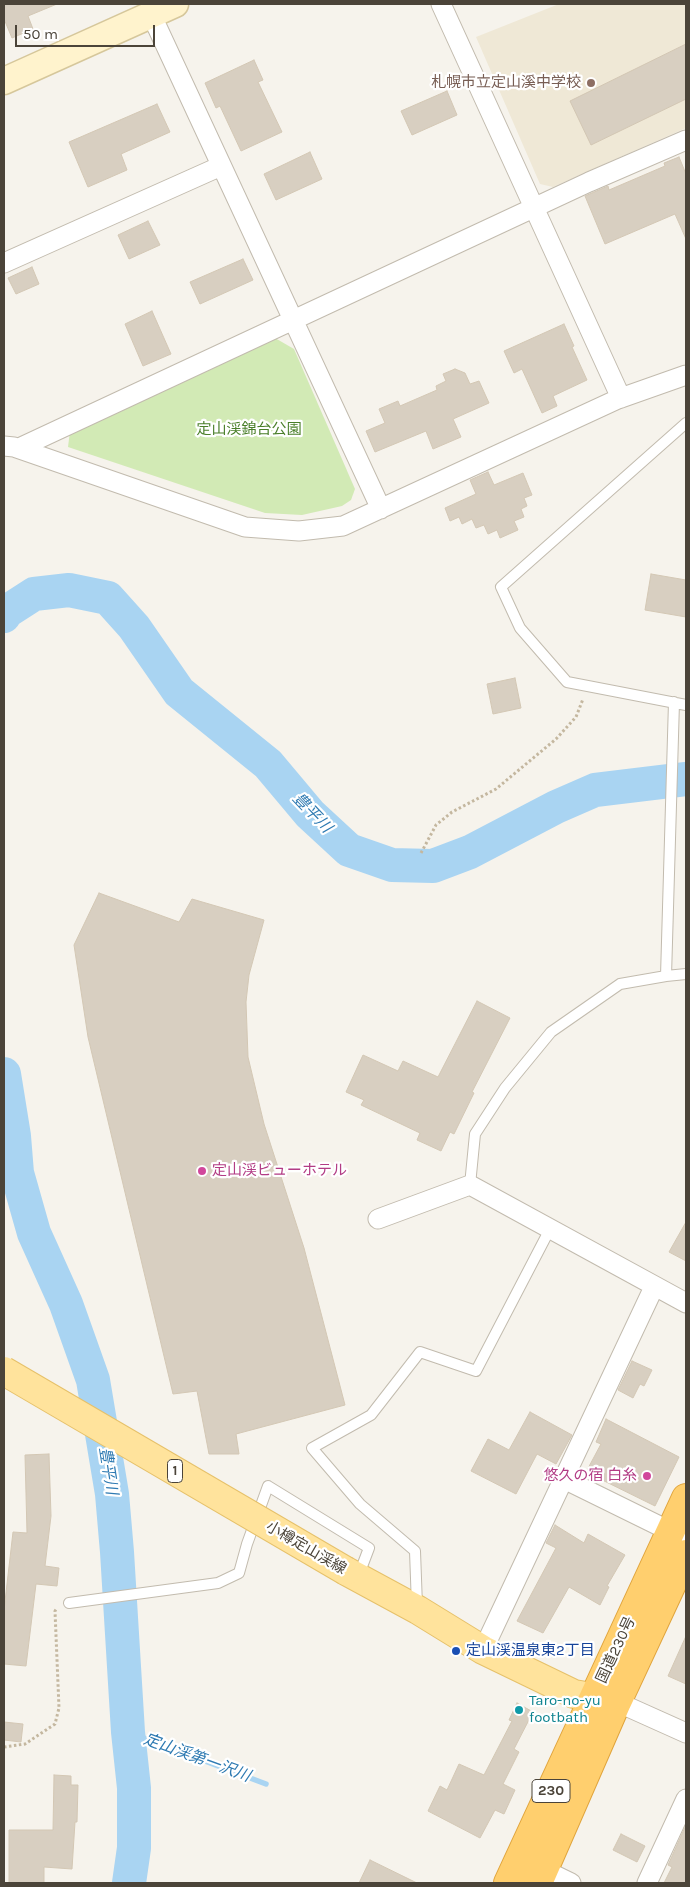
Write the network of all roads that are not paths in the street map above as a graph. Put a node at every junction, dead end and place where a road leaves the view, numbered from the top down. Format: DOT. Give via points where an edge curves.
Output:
graph roads {
  1 [pos="175,4"];
  2 [pos="441,4"];
  3 [pos="151,14"];
  4 [pos="4,81"];
  5 [pos="686,140"];
  6 [pos="221,166"];
  7 [pos="534,208"];
  8 [pos="4,262"];
  9 [pos="292,321"];
  10 [pos="686,375"];
  11 [pos="621,398"];
  12 [pos="686,423"];
  13 [pos="11,447"];
  14 [pos="381,508"];
  15 [pos="674,702"];
  16 [pos="686,705"];
  17 [pos="686,974"];
  18 [pos="666,976"];
  19 [pos="470,1185"];
  20 [pos="378,1219"];
  21 [pos="550,1229"];
  22 [pos="654,1287"];
  23 [pos="686,1303"];
  24 [pos="4,1371"];
  25 [pos="564,1479"];
  26 [pos="686,1498"];
  27 [pos="678,1535"];
  28 [pos="686,1554"];
  29 [pos="352,1574"];
  30 [pos="69,1603"];
  31 [pos="418,1610"];
  32 [pos="484,1650"];
  33 [pos="606,1700"];
  34 [pos="686,1733"];
  35 [pos="686,1799"];
  36 [pos="520,1858"];
  37 [pos="541,1876"];
  38 [pos="508,1883"];
  39 [pos="571,1883"];
  40 [pos="647,1883"];
  1 -- 3 [label="street"];
  2 -- 7 [label="street"];
  3 -- 4 [label="street"];
  3 -- 6 [label="street"];
  5 -- 7 [label="street"];
  6 -- 8 [label="street"];
  6 -- 9 [label="street"];
  7 -- 9 [label="street"];
  7 -- 11 [label="street"];
  9 -- 13 [label="street"];
  9 -- 14 [label="street"];
  10 -- 11 [label="street"];
  11 -- 14 [label="street"];
  12 -- 15 [label="lane" via="501,587 520,628 567,682"];
  13 -- 14 [label="street" via="245,527 299,531 343,526"];
  15 -- 16 [label="lane"];
  15 -- 18 [label="lane"];
  17 -- 18 [label="lane"];
  18 -- 19 [label="lane" via="620,984 551,1032 505,1088 475,1134"];
  19 -- 20 [label="street"];
  19 -- 21 [label="street"];
  21 -- 22 [label="street"];
  21 -- 31 [label="lane" via="476,1371 420,1352 371,1415 312,1448 360,1504 415,1551"];
  22 -- 23 [label="street"];
  22 -- 25 [label="street"];
  24 -- 29 [label="main road, 小樽定山渓線 / 1, bridge"];
  25 -- 27 [label="street"];
  25 -- 32 [label="street"];
  26 -- 27 [label="highway, 国道230号 / 230"];
  27 -- 33 [label="highway, 国道230号 / 230"];
  28 -- 33 [label="highway, 国道230号 / 230"];
  29 -- 30 [label="lane" via="369,1548 268,1486 239,1573 218,1583"];
  29 -- 31 [label="main road, 小樽定山渓線 / 1"];
  31 -- 32 [label="main road, 小樽定山渓線 / 1"];
  32 -- 33 [label="main road, 小樽定山渓線 / 1" via="574,1694"];
  33 -- 34 [label="street"];
  33 -- 36 [label="highway, 国道230号 / 230"];
  33 -- 37 [label="highway, 国道230号 / 230"];
  35 -- 40 [label="street"];
  36 -- 37 [label="street"];
  36 -- 38 [label="highway, 国道230号 / 230"];
  37 -- 39 [label="street"];
}
